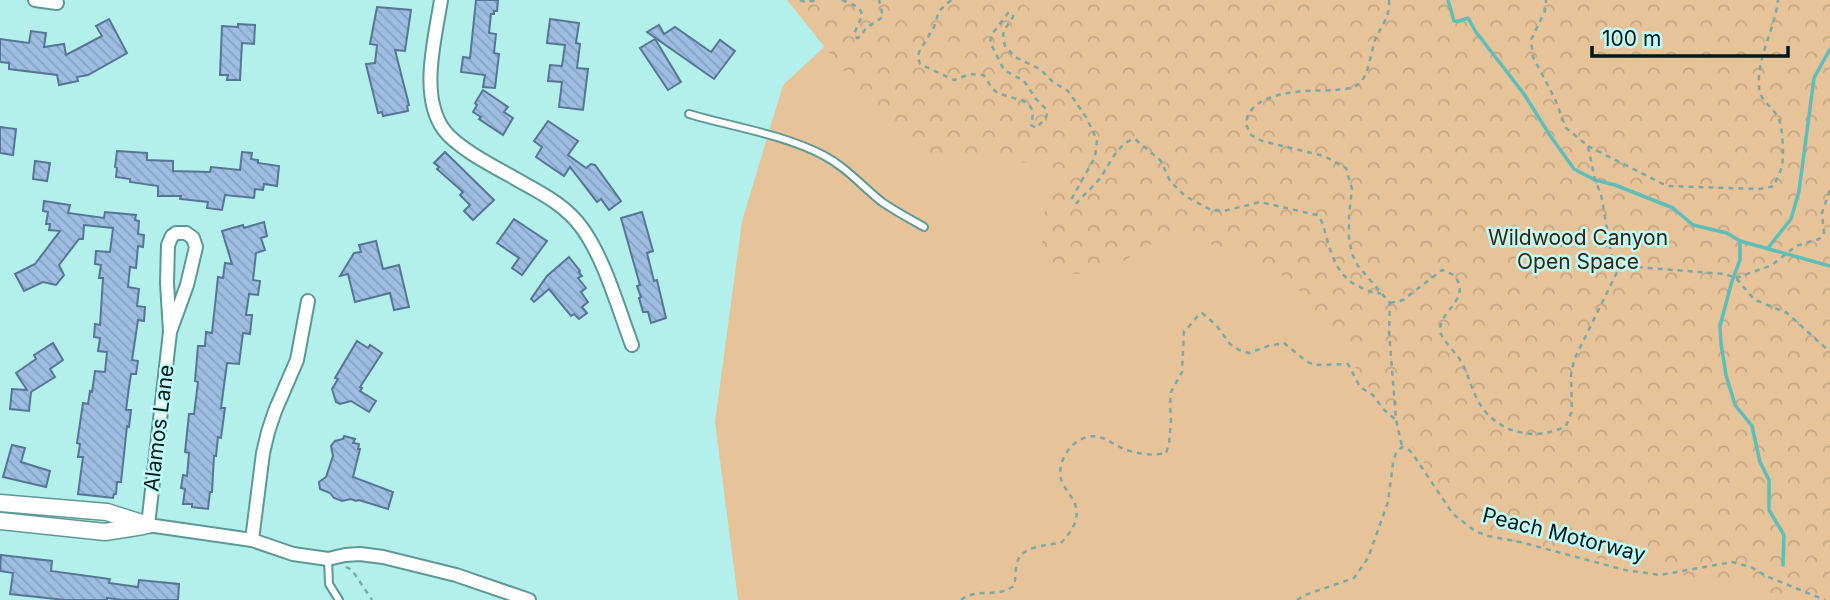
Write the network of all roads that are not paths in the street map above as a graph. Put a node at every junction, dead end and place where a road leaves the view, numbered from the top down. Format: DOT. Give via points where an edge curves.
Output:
graph roads {
  1 [pos="35,0"];
  2 [pos="441,0"];
  3 [pos="57,3"];
  4 [pos="689,114"];
  5 [pos="924,227"];
  6 [pos="309,301"];
  7 [pos="170,332"];
  8 [pos="632,345"];
  9 [pos="0,503"];
  10 [pos="0,521"];
  11 [pos="148,525"];
  12 [pos="252,540"];
  13 [pos="328,559"];
  14 [pos="339,600"];
  15 [pos="529,600"];
  1 -- 3 [label="street"];
  2 -- 8 [label="street" via="431,68 432,107 445,130 470,152 558,202 582,227"];
  4 -- 5 [label="lane" via="824,155 883,202"];
  6 -- 12 [label="street" via="297,360 268,432"];
  7 -- 7 [label="street, Alamos Lane" via="196,247 194,238 186,233 176,233 168,245"];
  7 -- 11 [label="street, Alamos Lane"];
  9 -- 11 [label="street" via="107,512"];
  10 -- 11 [label="street" via="105,532"];
  11 -- 12 [label="street"];
  12 -- 13 [label="street" via="293,554"];
  13 -- 14 [label="lane" via="329,584"];
  13 -- 15 [label="street" via="383,557"];
}
